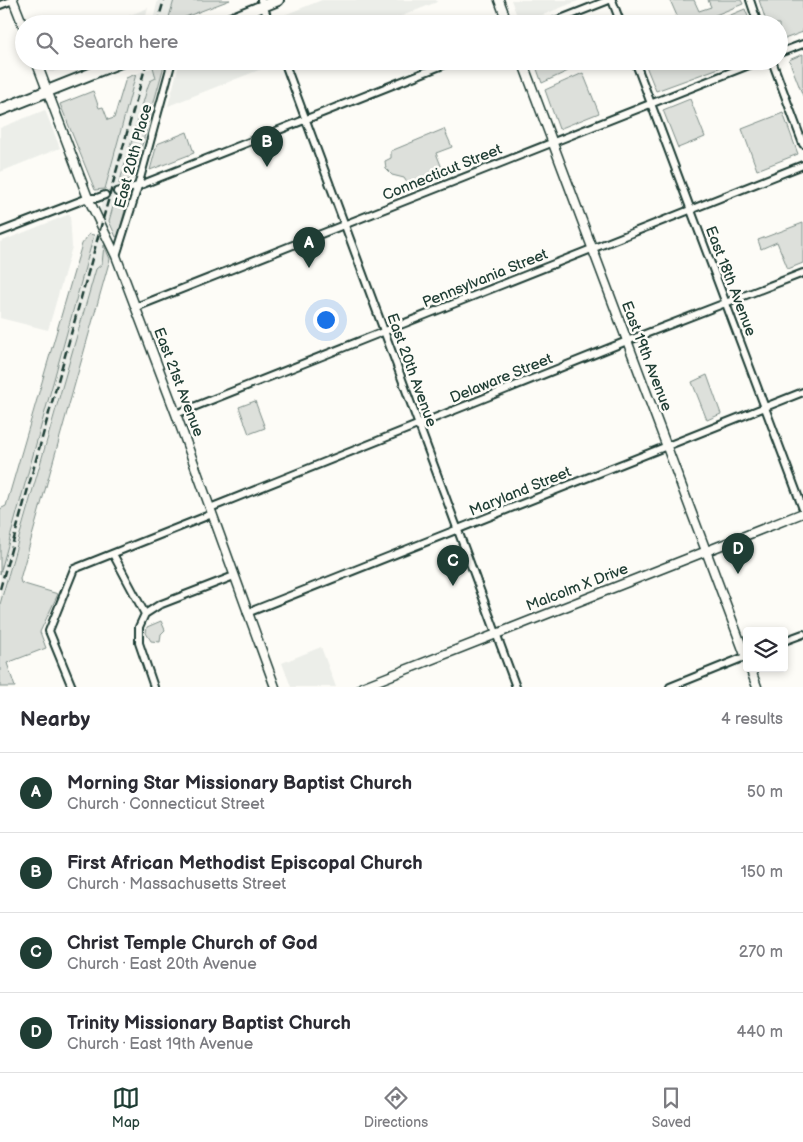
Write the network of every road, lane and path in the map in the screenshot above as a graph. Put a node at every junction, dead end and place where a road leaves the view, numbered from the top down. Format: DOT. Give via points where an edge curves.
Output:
graph roads {
  1 [pos="13,0"];
  2 [pos="278,0"];
  3 [pos="499,0"];
  4 [pos="611,0"];
  5 [pos="750,0"];
  6 [pos="262,3"];
  7 [pos="0,5"];
  8 [pos="19,15"];
  9 [pos="237,15"];
  10 [pos="267,15"];
  11 [pos="505,15"];
  12 [pos="572,15"];
  13 [pos="617,15"];
  14 [pos="755,15"];
  15 [pos="803,44"];
  16 [pos="788,50"];
  17 [pos="39,70"];
  18 [pos="100,70"];
  19 [pos="170,70"];
  20 [pos="287,70"];
  21 [pos="431,70"];
  22 [pos="525,70"];
  23 [pos="638,70"];
  24 [pos="736,70"];
  25 [pos="775,70"];
  26 [pos="47,91"];
  27 [pos="651,104"];
  28 [pos="0,110"];
  29 [pos="306,120"];
  30 [pos="552,142"];
  31 [pos="803,144"];
  32 [pos="803,165"];
  33 [pos="138,186"];
  34 [pos="117,192"];
  35 [pos="105,195"];
  36 [pos="88,198"];
  37 [pos="691,210"];
  38 [pos="344,225"];
  39 [pos="0,232"];
  40 [pos="592,248"];
  41 [pos="116,256"];
  42 [pos="803,273"];
  43 [pos="725,302"];
  44 [pos="136,307"];
  45 [pos="384,332"];
  46 [pos="627,341"];
  47 [pos="803,392"];
  48 [pos="765,407"];
  49 [pos="176,414"];
  50 [pos="418,424"];
  51 [pos="667,446"];
  52 [pos="803,509"];
  53 [pos="211,511"];
  54 [pos="803,513"];
  55 [pos="457,529"];
  56 [pos="706,552"];
  57 [pos="113,554"];
  58 [pos="234,576"];
  59 [pos="247,613"];
  60 [pos="145,614"];
  61 [pos="496,634"];
  62 [pos="803,634"];
  63 [pos="788,640"];
  64 [pos="743,650"];
  65 [pos="743,659"];
  66 [pos="751,672"];
  67 [pos="72,687"];
  68 [pos="154,687"];
  69 [pos="274,687"];
  70 [pos="362,687"];
  71 [pos="516,687"];
  72 [pos="670,687"];
  73 [pos="757,687"];
  1 -- 7 [label="street"];
  1 -- 8 [label="street"];
  2 -- 6 [label="main road"];
  3 -- 11 [label="street"];
  4 -- 12 [label="street"];
  4 -- 13 [label="street"];
  5 -- 14 [label="street"];
  6 -- 9 [label="main road"];
  6 -- 10 [label="street"];
  15 -- 16 [label="street"];
  17 -- 26 [label="street, East 21st Avenue"];
  18 -- 26 [label="main road"];
  19 -- 33 [label="street, East 20th Place"];
  20 -- 29 [label="street, East 20th Avenue"];
  21 -- 29 [label="street"];
  22 -- 30 [label="street, East 19th Avenue"];
  23 -- 27 [label="street, East 18th Avenue"];
  24 -- 27 [label="street, Connecticut Street"];
  25 -- 31 [label="street"];
  26 -- 28 [label="main road"];
  26 -- 36 [label="street, East 21st Avenue"];
  27 -- 30 [label="street, Connecticut Street"];
  27 -- 37 [label="street, East 18th Avenue"];
  29 -- 33 [label="street"];
  29 -- 38 [label="street, East 20th Avenue"];
  30 -- 38 [label="street, Connecticut Street"];
  30 -- 40 [label="street, East 19th Avenue"];
  32 -- 37 [label="street, Pennsylvania Street"];
  33 -- 34 [label="street"];
  33 -- 41 [label="street, East 20th Place"];
  35 -- 36 [label="street"];
  36 -- 39 [label="street"];
  36 -- 41 [label="street, East 21st Avenue"];
  37 -- 40 [label="street, Pennsylvania Street"];
  37 -- 43 [label="street, East 18th Avenue"];
  38 -- 44 [label="street, Connecticut Street"];
  38 -- 45 [label="street, East 20th Avenue"];
  40 -- 45 [label="street, Pennsylvania Street"];
  40 -- 46 [label="street, East 19th Avenue"];
  41 -- 44 [label="street, East 21st Avenue"];
  42 -- 43 [label="street, Delaware Street"];
  43 -- 46 [label="street, Delaware Street"];
  43 -- 48 [label="street, East 18th Avenue"];
  44 -- 49 [label="street, East 21st Avenue"];
  45 -- 49 [label="street, Pennsylvania Street"];
  45 -- 50 [label="street, East 20th Avenue"];
  46 -- 50 [label="street, Delaware Street"];
  46 -- 51 [label="street, East 19th Avenue"];
  47 -- 48 [label="street, Maryland Street"];
  48 -- 51 [label="street, Maryland Street"];
  48 -- 52 [label="street, East 18th Avenue"];
  49 -- 53 [label="street, East 21st Avenue"];
  50 -- 53 [label="street, Delaware Street"];
  50 -- 55 [label="street, East 20th Avenue"];
  51 -- 55 [label="street, Maryland Street"];
  51 -- 56 [label="street, East 19th Avenue"];
  53 -- 57 [label="street, Delaware Street"];
  53 -- 58 [label="street, East 21st Avenue"];
  54 -- 56 [label="street, Malcolm X Drive"];
  55 -- 59 [label="street, Maryland Street"];
  55 -- 61 [label="street, East 20th Avenue"];
  56 -- 61 [label="street, Malcolm X Drive"];
  56 -- 64 [label="street, East 19th Avenue"];
  57 -- 60 [label="street"];
  57 -- 67 [label="street, Delaware Street" via="74,570 49,631"];
  58 -- 59 [label="street, East 21st Avenue"];
  58 -- 60 [label="street" via="158,605"];
  59 -- 69 [label="street, East 21st Avenue"];
  60 -- 68 [label="street" via="139,627 139,643"];
  61 -- 70 [label="street, Malcolm X Drive"];
  61 -- 71 [label="street, East 20th Avenue"];
  62 -- 63 [label="street"];
  65 -- 72 [label="street"];
  66 -- 73 [label="street"];
}
